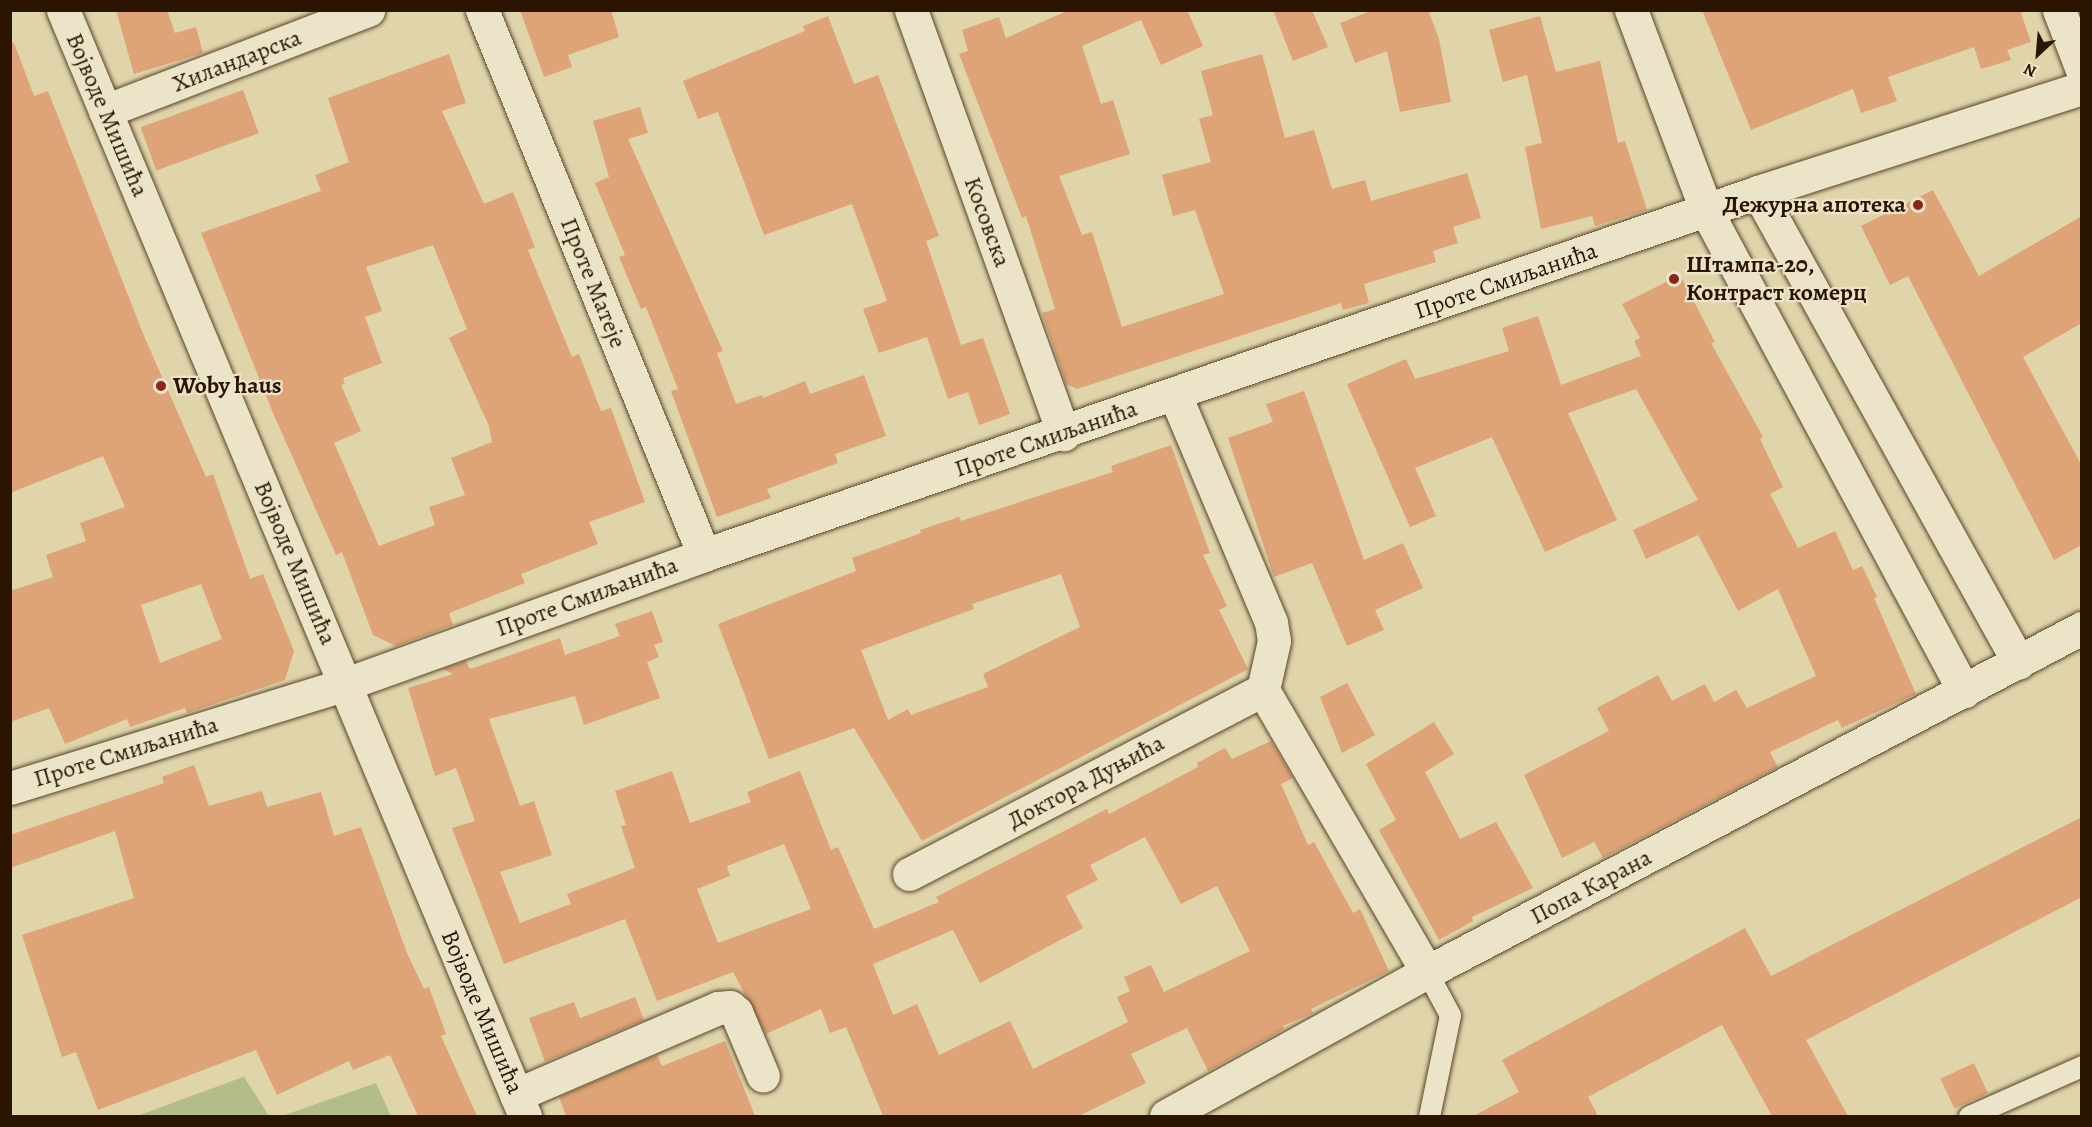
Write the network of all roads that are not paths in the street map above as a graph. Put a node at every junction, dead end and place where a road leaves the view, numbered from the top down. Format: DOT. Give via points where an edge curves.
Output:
graph roads {
  1 [pos="63,10"];
  2 [pos="368,10"];
  3 [pos="482,10"];
  4 [pos="911,10"];
  5 [pos="1631,10"];
  6 [pos="2059,10"];
  7 [pos="2082,70"];
  8 [pos="2082,88"];
  9 [pos="105,111"];
  10 [pos="1758,192"];
  11 [pos="1707,212"];
  12 [pos="1174,395"];
  13 [pos="1064,434"];
  14 [pos="704,555"];
  15 [pos="2082,628"];
  16 [pos="2019,663"];
  17 [pos="346,684"];
  18 [pos="1263,690"];
  19 [pos="1964,691"];
  20 [pos="10,788"];
  21 [pos="909,874"];
  22 [pos="1427,972"];
  23 [pos="2082,1066"];
  24 [pos="763,1076"];
  25 [pos="521,1106"];
  26 [pos="1166,1116"];
  27 [pos="1429,1116"];
  28 [pos="1969,1116"];
  1 -- 9 [label="street, Војводе Мишића"];
  2 -- 9 [label="street, Хиландарска"];
  3 -- 14 [label="street, Проте Матеје"];
  4 -- 13 [label="street, Косовска"];
  5 -- 11 [label="street"];
  6 -- 7 [label="street"];
  8 -- 10 [label="street, Проте Смиљанића"];
  9 -- 17 [label="street, Војводе Мишића"];
  10 -- 11 [label="street, Проте Смиљанића"];
  10 -- 16 [label="street"];
  11 -- 12 [label="street, Проте Смиљанића"];
  11 -- 19 [label="street"];
  12 -- 13 [label="street, Проте Смиљанића"];
  12 -- 18 [label="street" via="1270,622 1274,641"];
  13 -- 14 [label="street, Проте Смиљанића"];
  14 -- 17 [label="street, Проте Смиљанића"];
  15 -- 16 [label="street, Попа Карана"];
  16 -- 19 [label="street, Попа Карана"];
  17 -- 20 [label="street, Проте Смиљанића"];
  17 -- 25 [label="street, Војводе Мишића"];
  18 -- 21 [label="street, Доктора Дуњића"];
  18 -- 22 [label="street"];
  19 -- 22 [label="street, Попа Карана"];
  22 -- 26 [label="street, Попа Карана"];
  22 -- 27 [label="lane" via="1450,1014"];
  23 -- 28 [label="lane"];
  24 -- 25 [label="street" via="736,1012 730,1007 718,1008"];
}
